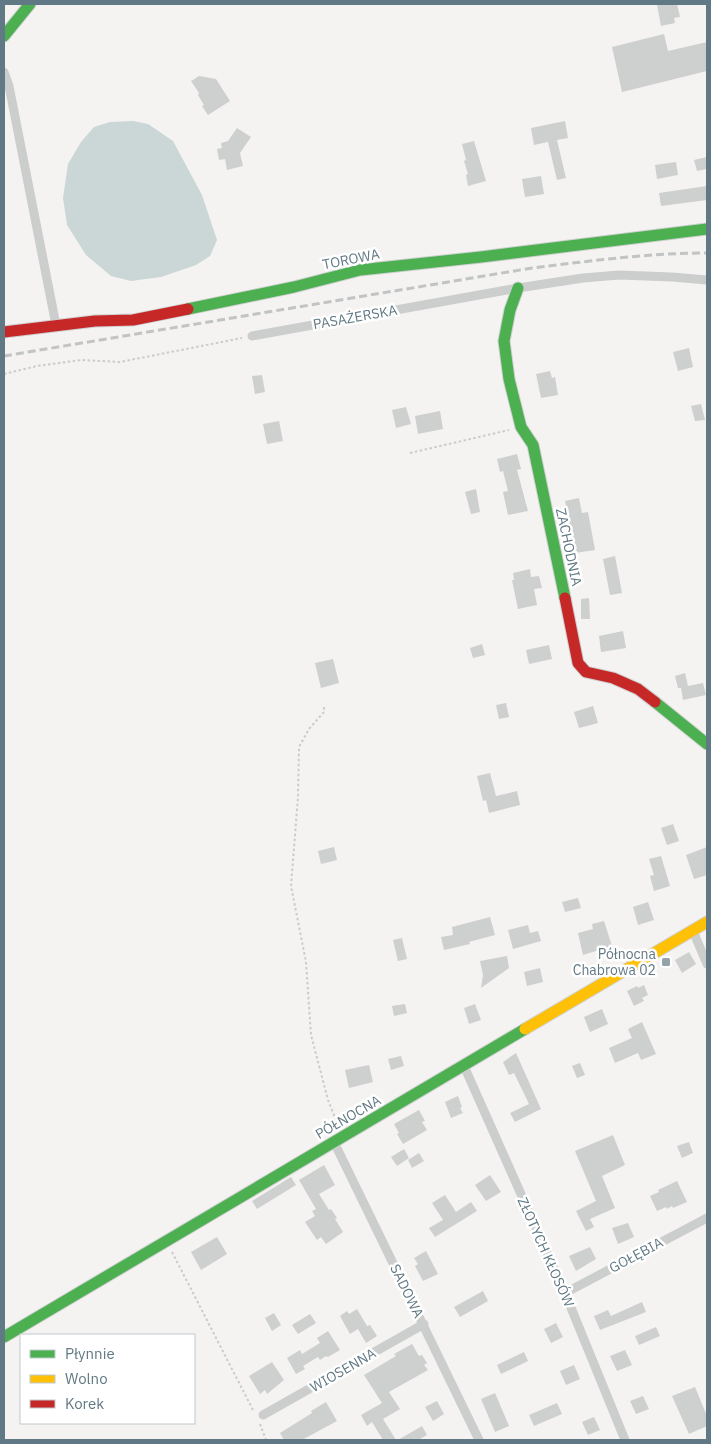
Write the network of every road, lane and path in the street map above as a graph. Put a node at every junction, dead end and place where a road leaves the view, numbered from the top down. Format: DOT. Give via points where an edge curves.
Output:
graph roads {
  1 [pos="30,4"];
  2 [pos="4,36"];
  3 [pos="4,72"];
  4 [pos="707,229"];
  5 [pos="707,280"];
  6 [pos="518,288"];
  7 [pos="56,325"];
  8 [pos="4,332"];
  9 [pos="252,336"];
  10 [pos="4,374"];
  11 [pos="521,427"];
  12 [pos="410,453"];
  13 [pos="324,707"];
  14 [pos="707,744"];
  15 [pos="707,922"];
  16 [pos="693,931"];
  17 [pos="707,964"];
  18 [pos="464,1066"];
  19 [pos="348,1134"];
  20 [pos="334,1142"];
  21 [pos="707,1218"];
  22 [pos="166,1241"];
  23 [pos="564,1293"];
  24 [pos="424,1324"];
  25 [pos="4,1337"];
  26 [pos="263,1415"];
  27 [pos="266,1440"];
  28 [pos="479,1440"];
  29 [pos="625,1440"];
  1 -- 2 [label="street"];
  3 -- 7 [label="street"];
  4 -- 7 [label="street, TOROWA" via="360,270 132,320"];
  5 -- 6 [label="street, PASAŻERSKA" via="619,275"];
  6 -- 9 [label="street, PASAŻERSKA"];
  6 -- 11 [label="street, ZACHODNIA" via="504,342"];
  7 -- 8 [label="street, TOROWA"];
  9 -- 10 [label="path" via="120,362 81,360"];
  11 -- 12 [label="path"];
  11 -- 14 [label="street, ZACHODNIA" via="533,444 578,663 586,672 613,678 638,689"];
  13 -- 19 [label="path" via="324,712 298,747 298,797 290,886 306,962 317,1059 336,1120"];
  15 -- 16 [label="street, PÓŁNOCNA"];
  16 -- 17 [label="street"];
  16 -- 18 [label="street, PÓŁNOCNA"];
  18 -- 19 [label="street, PÓŁNOCNA"];
  18 -- 23 [label="street, ZŁOTYCH KŁOSÓW"];
  19 -- 20 [label="street, PÓŁNOCNA"];
  20 -- 22 [label="street, PÓŁNOCNA"];
  20 -- 24 [label="street, SADOWA"];
  21 -- 23 [label="street, GOŁĘBIA"];
  22 -- 25 [label="street, PÓŁNOCNA"];
  22 -- 27 [label="path"];
  23 -- 29 [label="street, ZŁOTYCH KŁOSÓW"];
  24 -- 26 [label="street, WIOSENNA"];
  24 -- 28 [label="street, SADOWA"];
}
